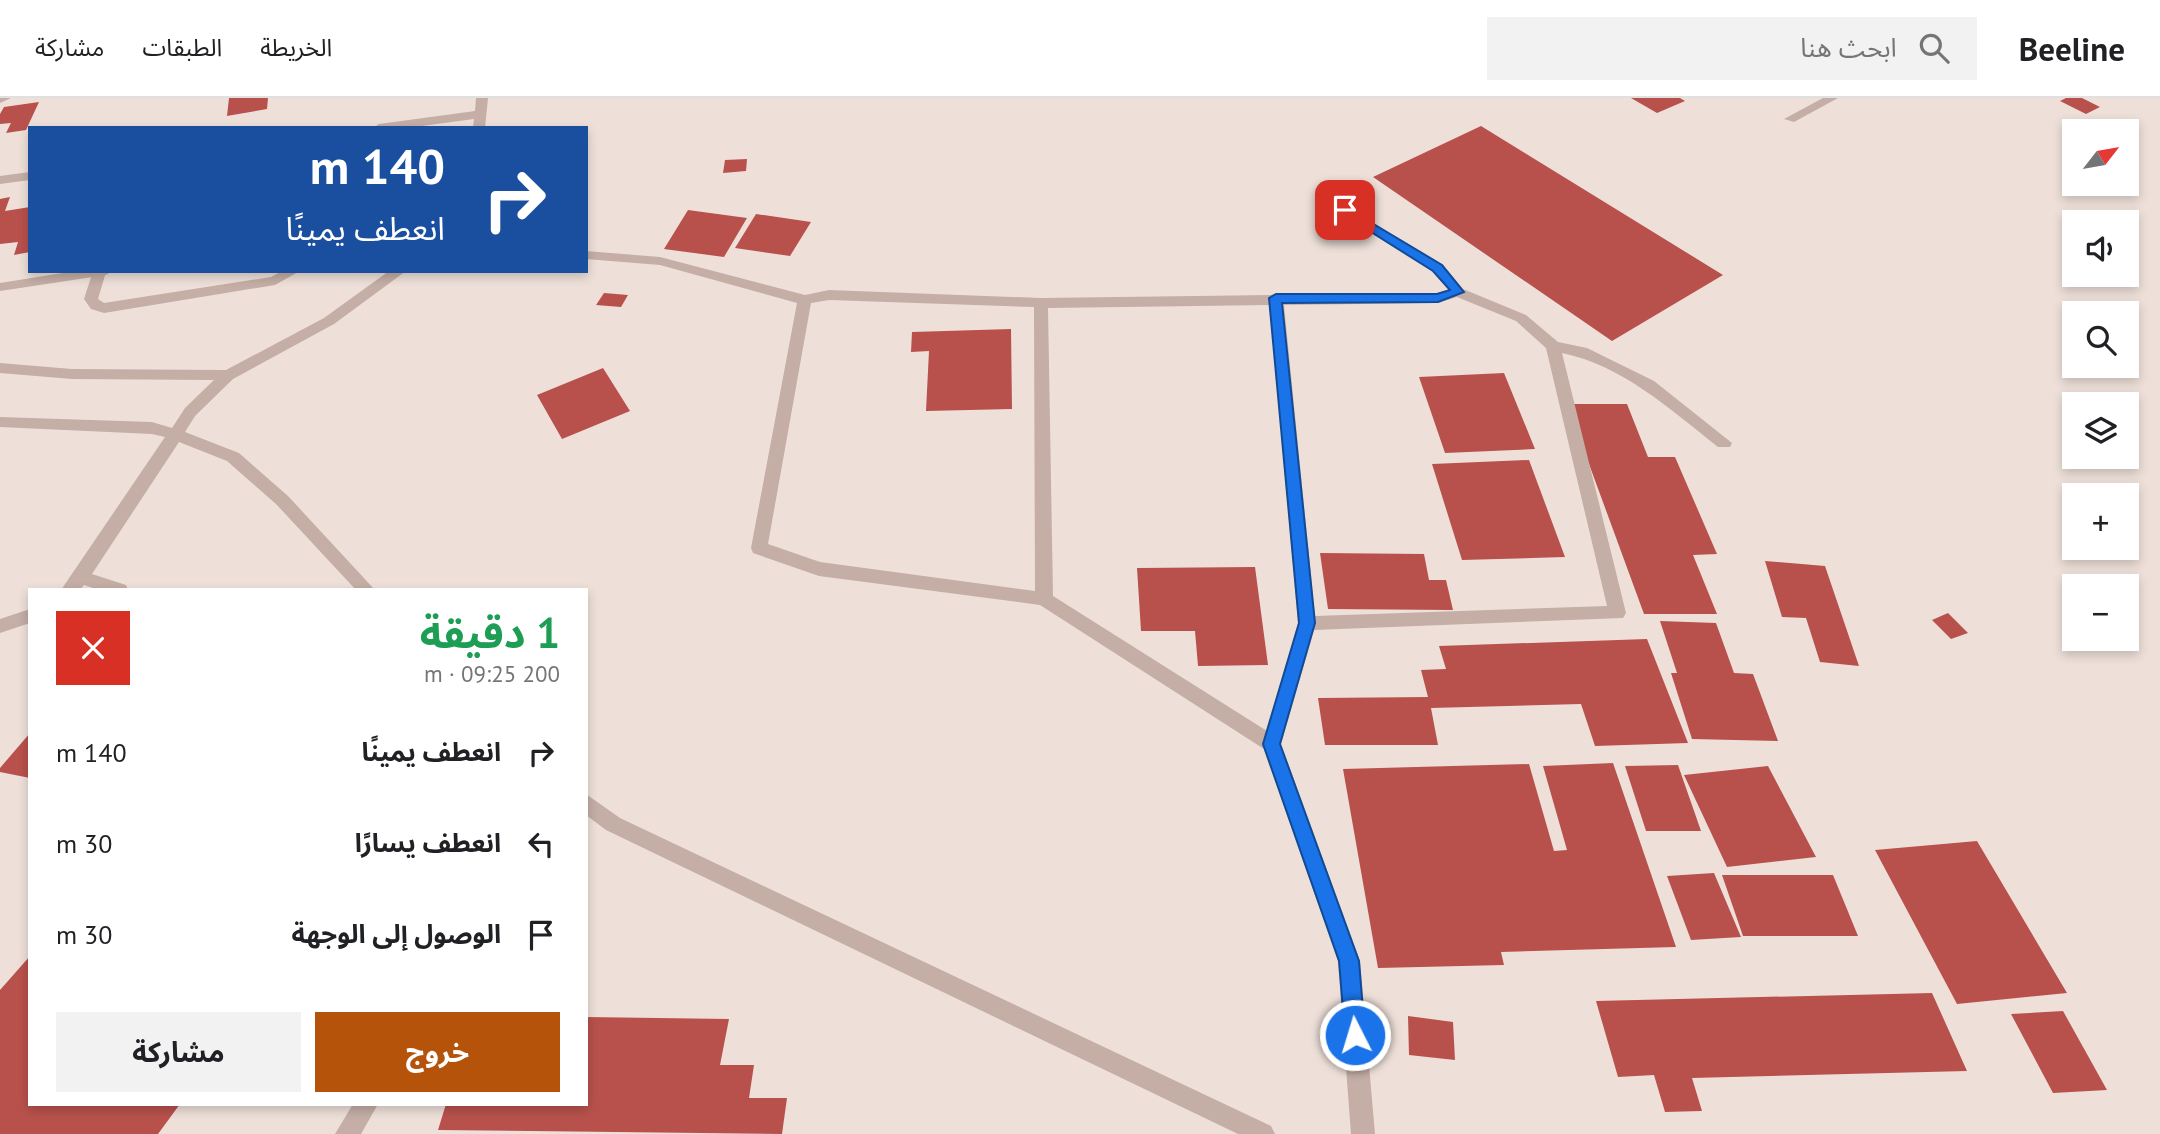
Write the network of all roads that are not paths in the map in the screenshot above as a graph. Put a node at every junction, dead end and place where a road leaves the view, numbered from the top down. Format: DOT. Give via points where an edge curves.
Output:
graph roads {
  1 [pos="5,98"];
  2 [pos="482,98"];
  3 [pos="1832,98"];
  4 [pos="0,99"];
  5 [pos="481,114"];
  6 [pos="1790,119"];
  7 [pos="394,126"];
  8 [pos="479,126"];
  9 [pos="28,176"];
  10 [pos="0,180"];
  11 [pos="1322,196"];
  12 [pos="588,256"];
  13 [pos="96,273"];
  14 [pos="103,273"];
  15 [pos="289,273"];
  16 [pos="396,273"];
  17 [pos="0,287"];
  18 [pos="1458,292"];
  19 [pos="1276,298"];
  20 [pos="806,300"];
  21 [pos="1041,303"];
  22 [pos="1553,346"];
  23 [pos="0,368"];
  24 [pos="228,375"];
  25 [pos="0,422"];
  26 [pos="174,434"];
  27 [pos="1724,443"];
  28 [pos="75,584"];
  29 [pos="105,588"];
  30 [pos="365,588"];
  31 [pos="1044,599"];
  32 [pos="28,617"];
  33 [pos="1307,623"];
  34 [pos="0,626"];
  35 [pos="1272,744"];
  36 [pos="588,805"];
  37 [pos="366,1106"];
  38 [pos="347,1134"];
  39 [pos="1263,1134"];
  40 [pos="1363,1134"];
  1 -- 4 [label="street"];
  2 -- 5 [label="street"];
  3 -- 6 [label="street"];
  5 -- 7 [label="street"];
  5 -- 8 [label="street"];
  9 -- 10 [label="street"];
  11 -- 18 [label="street" via="1438,268"];
  12 -- 20 [label="street" via="660,261"];
  13 -- 17 [label="street"];
  14 -- 15 [label="street" via="91,299 104,308 275,281"];
  16 -- 24 [label="street" via="329,321"];
  18 -- 19 [label="street" via="1438,298"];
  18 -- 22 [label="street" via="1521,318"];
  19 -- 21 [label="street"];
  19 -- 33 [label="street"];
  20 -- 21 [label="street" via="829,295"];
  20 -- 31 [label="street" via="759,548 818,569"];
  21 -- 31 [label="street"];
  22 -- 27 [label="street" via="1582,352 1649,385"];
  22 -- 33 [label="street" via="1617,613"];
  23 -- 24 [label="street" via="72,374"];
  24 -- 26 [label="street" via="190,411"];
  25 -- 26 [label="street" via="152,428"];
  26 -- 28 [label="street"];
  26 -- 30 [label="street" via="233,457 282,500"];
  28 -- 29 [label="street"];
  31 -- 35 [label="street"];
  32 -- 34 [label="street"];
  33 -- 35 [label="street"];
  35 -- 40 [label="street" via="1349,961"];
  36 -- 39 [label="street" via="613,824"];
  37 -- 38 [label="street"];
}
